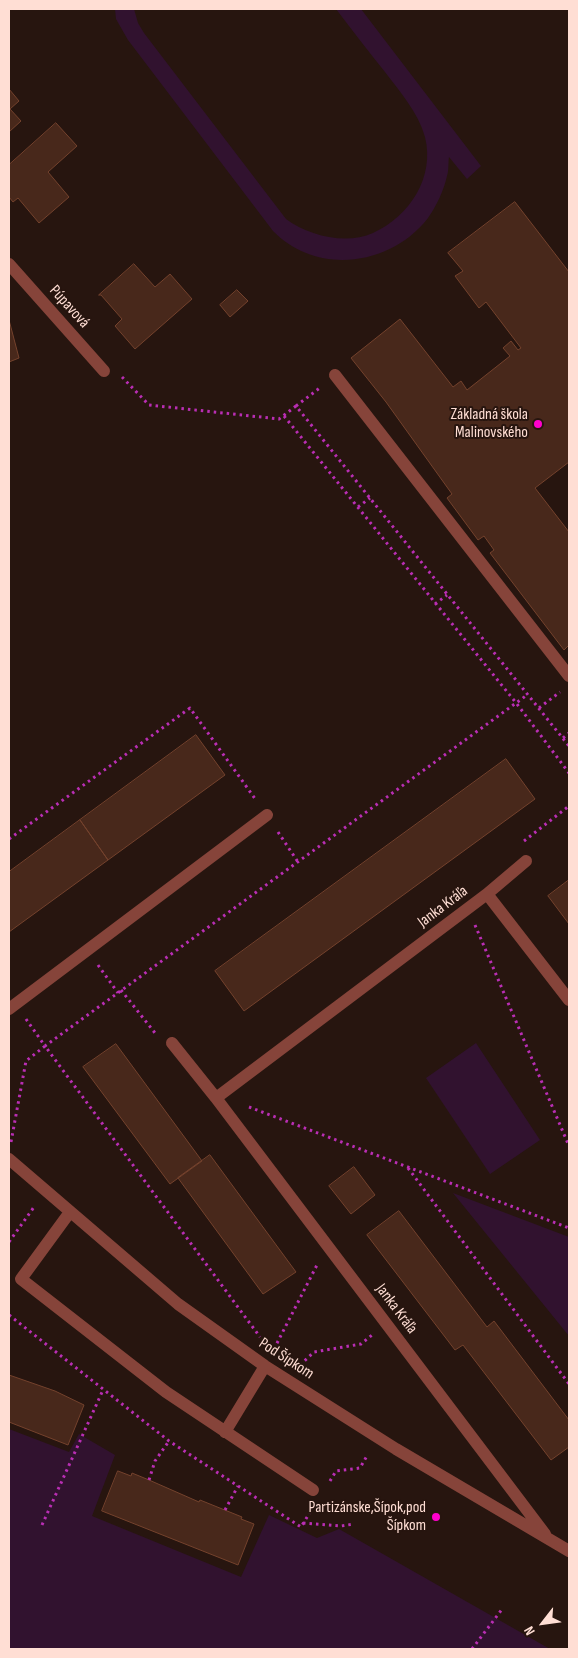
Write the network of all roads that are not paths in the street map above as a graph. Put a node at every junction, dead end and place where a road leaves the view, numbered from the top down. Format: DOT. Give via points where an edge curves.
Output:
graph roads {
  1 [pos="9,264"];
  2 [pos="104,371"];
  3 [pos="336,376"];
  4 [pos="569,676"];
  5 [pos="267,815"];
  6 [pos="526,861"];
  7 [pos="487,894"];
  8 [pos="569,1000"];
  9 [pos="9,1009"];
  10 [pos="172,1043"];
  11 [pos="221,1094"];
  12 [pos="9,1153"];
  13 [pos="70,1212"];
  14 [pos="265,1366"];
  15 [pos="225,1432"];
  16 [pos="315,1496"];
  17 [pos="550,1540"];
  18 [pos="569,1550"];
  1 -- 2 [label="street, Púpavová"];
  3 -- 4 [label="street"];
  5 -- 9 [label="street"];
  6 -- 7 [label="street"];
  7 -- 8 [label="street, Janka Kráľa"];
  7 -- 11 [label="street, Janka Kráľa"];
  10 -- 11 [label="street, Janka Kráľa"];
  11 -- 17 [label="street, Janka Kráľa"];
  12 -- 13 [label="street, Pod Šípkom"];
  13 -- 14 [label="street, Pod Šípkom" via="178,1304"];
  13 -- 15 [label="street" via="21,1279 166,1392"];
  14 -- 15 [label="street"];
  14 -- 17 [label="street, Pod Šípkom" via="396,1449"];
  15 -- 16 [label="street"];
  17 -- 18 [label="street, Pod Šípkom"];
}
